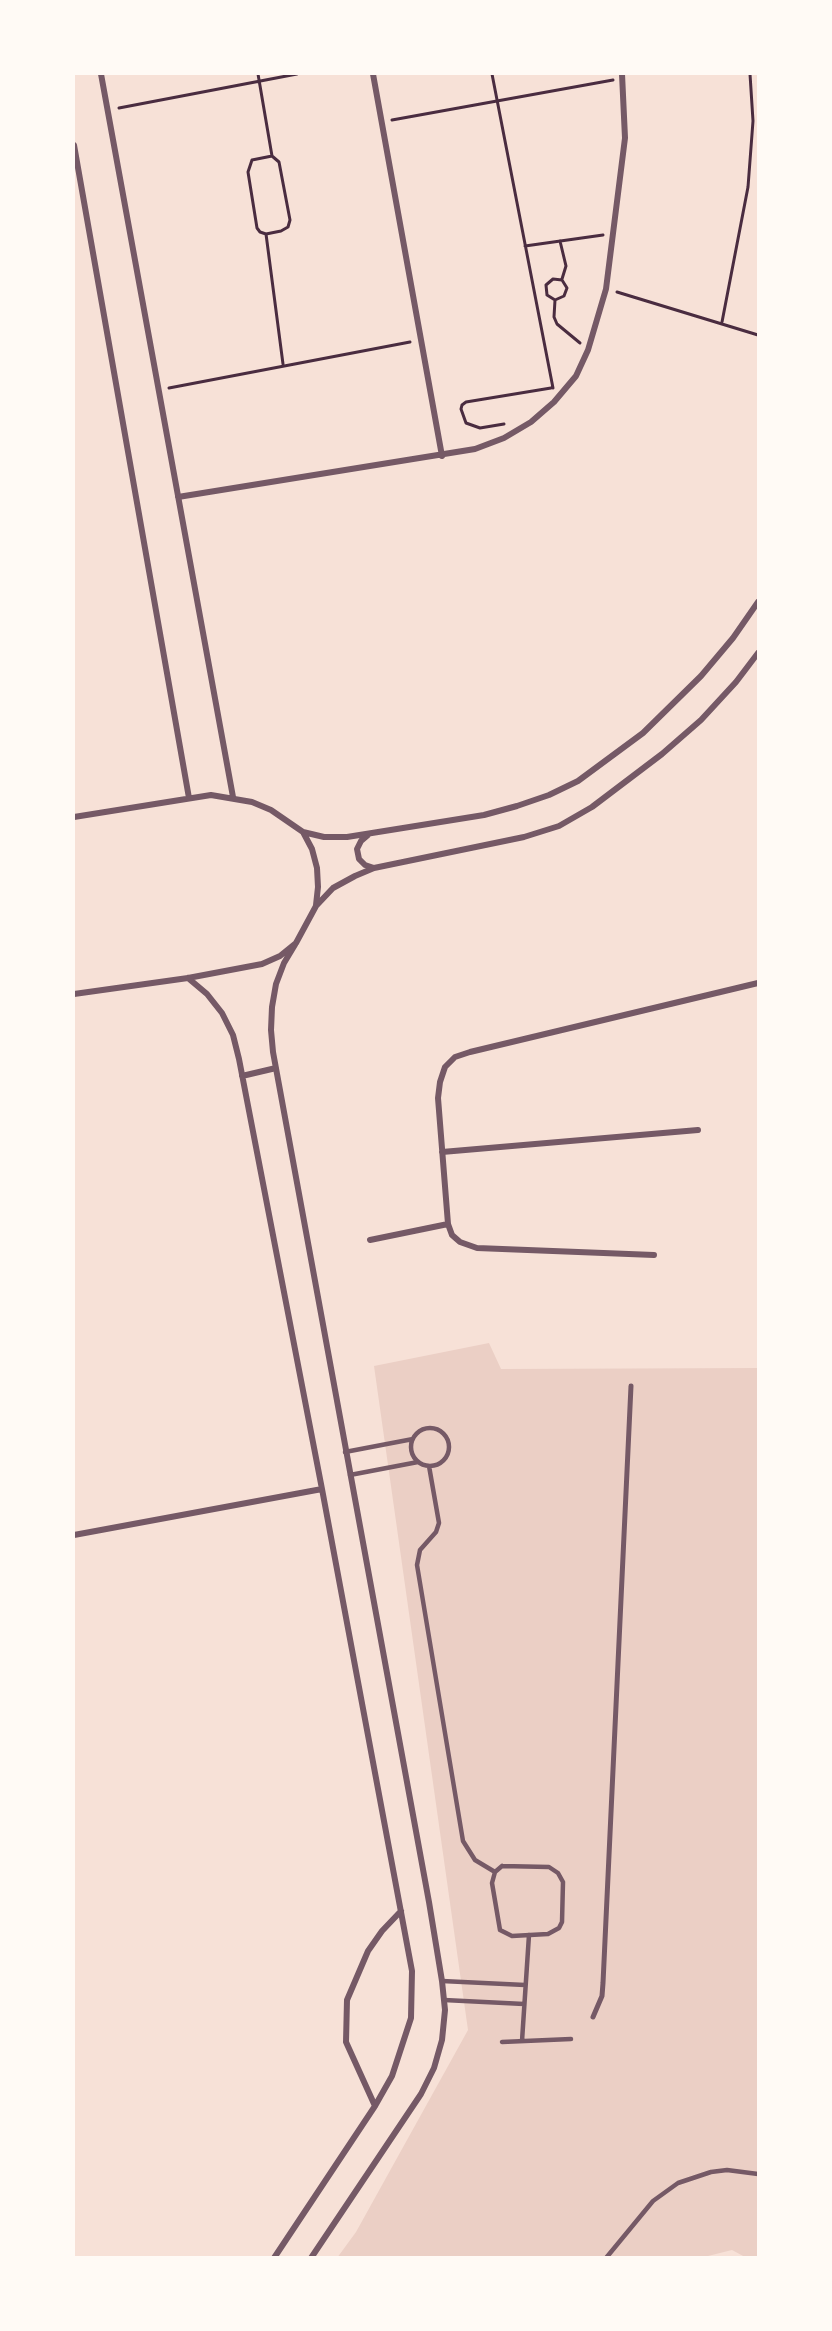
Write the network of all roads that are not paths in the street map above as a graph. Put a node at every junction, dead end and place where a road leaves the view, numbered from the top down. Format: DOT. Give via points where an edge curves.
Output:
graph roads {
  1 [pos="101,74"];
  2 [pos="373,74"];
  3 [pos="622,76"];
  4 [pos="74,145"];
  5 [pos="442,456"];
  6 [pos="178,497"];
  7 [pos="759,602"];
  8 [pos="759,654"];
  9 [pos="233,797"];
  10 [pos="189,798"];
  11 [pos="74,818"];
  12 [pos="303,832"];
  13 [pos="368,835"];
  14 [pos="374,868"];
  15 [pos="316,906"];
  16 [pos="296,943"];
  17 [pos="188,978"];
  18 [pos="759,983"];
  19 [pos="74,994"];
  20 [pos="276,1068"];
  21 [pos="242,1076"];
  22 [pos="698,1130"];
  23 [pos="442,1152"];
  24 [pos="448,1224"];
  25 [pos="370,1240"];
  26 [pos="654,1255"];
  27 [pos="631,1386"];
  28 [pos="413,1439"];
  29 [pos="345,1452"];
  30 [pos="418,1462"];
  31 [pos="429,1466"];
  32 [pos="350,1475"];
  33 [pos="322,1489"];
  34 [pos="74,1535"];
  35 [pos="495,1872"];
  36 [pos="401,1911"];
  37 [pos="529,1935"];
  38 [pos="442,1981"];
  39 [pos="525,1985"];
  40 [pos="444,2000"];
  41 [pos="524,2004"];
  42 [pos="593,2017"];
  43 [pos="571,2039"];
  44 [pos="522,2041"];
  45 [pos="502,2042"];
  46 [pos="375,2106"];
  47 [pos="759,2174"];
  48 [pos="274,2258"];
  49 [pos="311,2258"];
  50 [pos="606,2258"];
  1 -- 6 [label="street"];
  2 -- 5 [label="street"];
  3 -- 5 [label="street" via="625,138 606,289 576,376 531,422 504,438"];
  4 -- 10 [label="street"];
  5 -- 6 [label="street"];
  6 -- 9 [label="street"];
  7 -- 13 [label="street" via="673,706 578,781 495,812"];
  8 -- 14 [label="street" via="700,720 662,754 592,807 559,826"];
  9 -- 10 [label="street"];
  9 -- 12 [label="street" via="271,810"];
  10 -- 11 [label="street"];
  12 -- 13 [label="street" via="324,837"];
  12 -- 15 [label="street" via="317,868"];
  13 -- 14 [label="street" via="357,849 359,859"];
  14 -- 15 [label="street" via="333,888"];
  15 -- 16 [label="street"];
  16 -- 17 [label="street" via="262,964"];
  16 -- 20 [label="street" via="276,984 272,1007"];
  17 -- 19 [label="street"];
  17 -- 21 [label="street" via="222,1013 233,1035"];
  18 -- 23 [label="street" via="455,1057 440,1082"];
  20 -- 21 [label="street"];
  20 -- 29 [label="street"];
  21 -- 33 [label="street"];
  22 -- 23 [label="street"];
  23 -- 24 [label="street"];
  24 -- 25 [label="street"];
  24 -- 26 [label="street" via="460,1242 477,1248"];
  27 -- 42 [label="street" via="603,1983"];
  28 -- 29 [label="lane"];
  28 -- 30 [label="lane" via="411,1452"];
  28 -- 31 [label="lane" via="428,1429 439,1431 447,1440 448,1453 441,1463"];
  29 -- 32 [label="street"];
  30 -- 31 [label="lane"];
  30 -- 32 [label="lane"];
  31 -- 35 [label="lane" via="439,1523 417,1557 419,1577 462,1841 475,1860"];
  32 -- 38 [label="street"];
  33 -- 34 [label="street"];
  33 -- 36 [label="street"];
  35 -- 37 [label="lane" via="492,1883 500,1930 512,1936"];
  35 -- 37 [label="lane" via="502,1866 549,1868 561,1877 559,1928 548,1934"];
  36 -- 46 [label="street" via="412,1971 411,2018 392,2076"];
  36 -- 46 [label="street" via="368,1950 347,2000 346,2042"];
  37 -- 39 [label="lane"];
  38 -- 39 [label="lane"];
  38 -- 40 [label="street"];
  39 -- 41 [label="lane"];
  40 -- 41 [label="lane"];
  40 -- 49 [label="street" via="442,2040 421,2094"];
  41 -- 44 [label="lane"];
  43 -- 44 [label="lane"];
  44 -- 45 [label="lane"];
  46 -- 48 [label="street"];
  47 -- 50 [label="lane" via="727,2170 678,2183 653,2201"];
}
